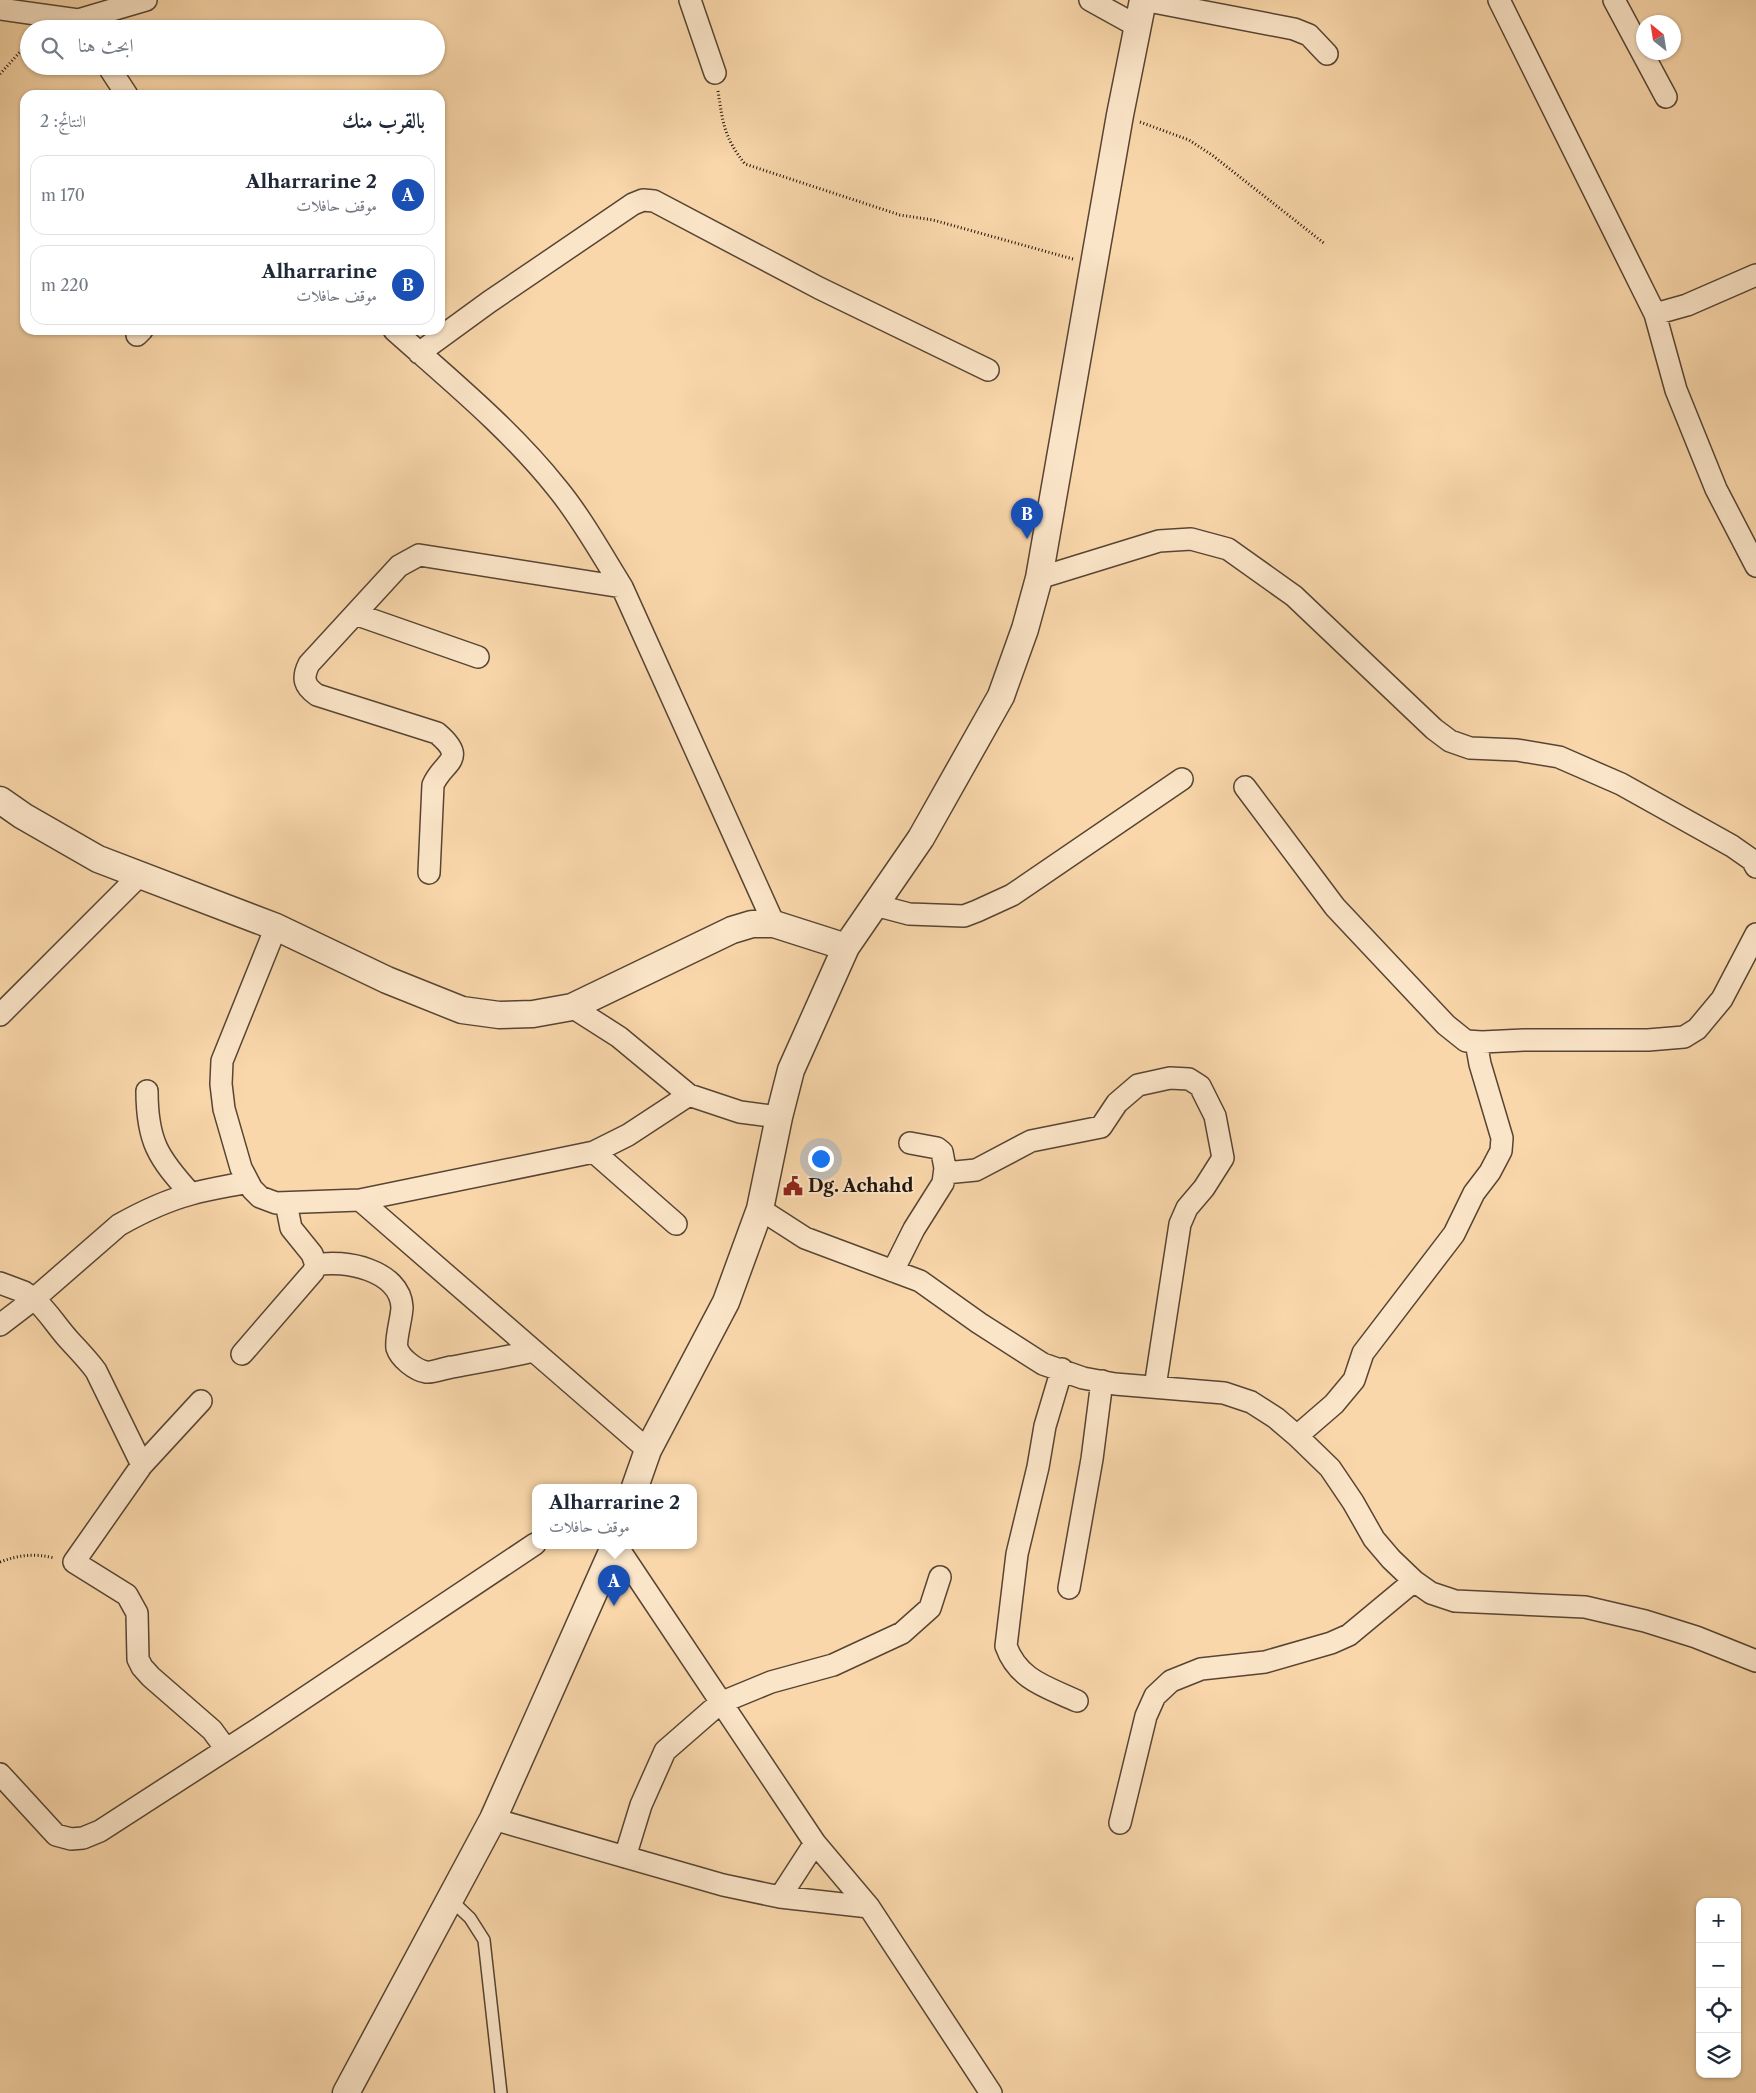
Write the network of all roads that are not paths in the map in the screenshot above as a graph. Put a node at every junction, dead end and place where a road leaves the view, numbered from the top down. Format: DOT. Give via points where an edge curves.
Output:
graph roads {
  1 [pos="146,0"];
  2 [pos="690,0"];
  3 [pos="1090,0"];
  4 [pos="1143,0"];
  5 [pos="1499,0"];
  6 [pos="1614,0"];
  7 [pos="0,9"];
  8 [pos="56,20"];
  9 [pos="94,20"];
  10 [pos="1137,26"];
  11 [pos="1328,54"];
  12 [pos="715,73"];
  13 [pos="114,75"];
  14 [pos="124,90"];
  15 [pos="1666,97"];
  16 [pos="1756,275"];
  17 [pos="1655,314"];
  18 [pos="445,334"];
  19 [pos="399,335"];
  20 [pos="444,335"];
  21 [pos="419,353"];
  22 [pos="988,370"];
  23 [pos="1756,566"];
  24 [pos="1039,578"];
  25 [pos="622,587"];
  26 [pos="355,614"];
  27 [pos="478,657"];
  28 [pos="1182,779"];
  29 [pos="1245,787"];
  30 [pos="0,800"];
  31 [pos="1756,868"];
  32 [pos="429,873"];
  33 [pos="140,875"];
  34 [pos="875,905"];
  35 [pos="774,924"];
  36 [pos="276,926"];
  37 [pos="1756,934"];
  38 [pos="846,947"];
  39 [pos="572,1007"];
  40 [pos="0,1015"];
  41 [pos="1476,1042"];
  42 [pos="147,1091"];
  43 [pos="689,1095"];
  44 [pos="778,1117"];
  45 [pos="910,1143"];
  46 [pos="594,1152"];
  47 [pos="945,1173"];
  48 [pos="248,1182"];
  49 [pos="191,1194"];
  50 [pos="360,1200"];
  51 [pos="286,1203"];
  52 [pos="760,1209"];
  53 [pos="676,1224"];
  54 [pos="316,1265"];
  55 [pos="892,1271"];
  56 [pos="0,1283"];
  57 [pos="34,1298"];
  58 [pos="0,1325"];
  59 [pos="534,1352"];
  60 [pos="242,1354"];
  61 [pos="1062,1369"];
  62 [pos="1102,1381"];
  63 [pos="1155,1387"];
  64 [pos="201,1401"];
  65 [pos="1297,1436"];
  66 [pos="648,1450"];
  67 [pos="142,1465"];
  68 [pos="636,1484"];
  69 [pos="532,1546"];
  70 [pos="613,1549"];
  71 [pos="618,1549"];
  72 [pos="940,1577"];
  73 [pos="1414,1581"];
  74 [pos="1069,1588"];
  75 [pos="1756,1661"];
  76 [pos="1077,1700"];
  77 [pos="720,1703"];
  78 [pos="226,1750"];
  79 [pos="0,1774"];
  80 [pos="493,1819"];
  81 [pos="1120,1823"];
  82 [pos="815,1843"];
  83 [pos="625,1857"];
  84 [pos="780,1897"];
  85 [pos="450,1899"];
  86 [pos="869,1907"];
  87 [pos="346,2093"];
  88 [pos="501,2093"];
  89 [pos="991,2093"];
  1 -- 9 [label="street"];
  2 -- 12 [label="street"];
  3 -- 10 [label="street"];
  4 -- 10 [label="street"];
  4 -- 11 [label="street" via="1294,29 1309,35"];
  5 -- 17 [label="street"];
  6 -- 15 [label="street"];
  7 -- 8 [label="street"];
  10 -- 24 [label="street"];
  13 -- 14 [label="street"];
  16 -- 17 [label="street" via="1687,305"];
  17 -- 23 [label="street" via="1676,390 1716,489"];
  18 -- 22 [label="street" via="643,200 654,201 819,288"];
  19 -- 21 [label="street"];
  20 -- 21 [label="street"];
  21 -- 25 [label="street" via="520,445 552,482"];
  24 -- 31 [label="street" via="1159,541 1190,539 1228,549 1294,596 1450,741 1470,748 1517,750 1560,757 1621,784 1732,846 1752,860"];
  24 -- 34 [label="street" via="1001,696 921,838"];
  25 -- 26 [label="street" via="419,555 399,566"];
  25 -- 35 [label="street"];
  26 -- 27 [label="street"];
  26 -- 32 [label="street" via="309,664 304,679 308,688 317,695 437,733 446,741 452,752 451,762 433,785"];
  28 -- 34 [label="street" via="1012,895 977,911 964,916 909,914"];
  29 -- 41 [label="street" via="1335,908 1446,1025 1466,1040"];
  30 -- 33 [label="street" via="98,859"];
  33 -- 36 [label="street"];
  33 -- 40 [label="street"];
  34 -- 38 [label="street"];
  35 -- 38 [label="street"];
  35 -- 39 [label="street" via="752,924 732,930"];
  36 -- 39 [label="street" via="387,980 462,1010 499,1016"];
  36 -- 48 [label="street" via="222,1061 220,1084 224,1109 240,1168"];
  37 -- 41 [label="street" via="1722,999 1697,1030 1684,1037"];
  38 -- 44 [label="street" via="791,1070"];
  39 -- 43 [label="street" via="619,1037"];
  41 -- 65 [label="street" via="1502,1138 1501,1151 1474,1193 1454,1234 1363,1352 1354,1380 1334,1404"];
  42 -- 49 [label="street" via="147,1120 154,1146 168,1169"];
  43 -- 44 [label="street" via="740,1112"];
  43 -- 46 [label="street" via="628,1135"];
  44 -- 52 [label="street"];
  45 -- 47 [label="street" via="942,1152"];
  46 -- 50 [label="street"];
  46 -- 53 [label="street"];
  47 -- 55 [label="street" via="943,1183"];
  47 -- 63 [label="street" via="976,1170 1032,1141 1101,1128 1117,1103 1138,1085 1170,1078 1189,1078 1200,1086 1215,1116 1223,1158 1187,1208 1180,1224"];
  48 -- 49 [label="street"];
  48 -- 51 [label="street" via="260,1197"];
  49 -- 57 [label="street" via="151,1208 119,1225"];
  50 -- 51 [label="street"];
  50 -- 59 [label="street"];
  51 -- 54 [label="street" via="291,1228 312,1254"];
  52 -- 55 [label="street" via="805,1238"];
  52 -- 66 [label="street" via="726,1302"];
  54 -- 59 [label="street" via="344,1263 367,1268 388,1281 397,1291 402,1305 397,1348 406,1362 425,1372"];
  54 -- 60 [label="street"];
  55 -- 61 [label="street" via="920,1281 1020,1351 1043,1364"];
  56 -- 57 [label="street"];
  57 -- 58 [label="street"];
  57 -- 67 [label="street" via="96,1370"];
  59 -- 66 [label="street"];
  61 -- 62 [label="street"];
  61 -- 76 [label="street" via="1045,1426 1017,1554 1006,1646 1011,1660 1026,1676"];
  62 -- 63 [label="street"];
  62 -- 74 [label="street"];
  63 -- 65 [label="street" via="1224,1392 1251,1402"];
  64 -- 67 [label="street"];
  65 -- 73 [label="street" via="1330,1468 1374,1538"];
  66 -- 68 [label="street"];
  67 -- 78 [label="street" via="74,1562 127,1595 137,1613 138,1659 142,1667 212,1730"];
  69 -- 78 [label="street"];
  70 -- 80 [label="street"];
  71 -- 77 [label="street"];
  72 -- 77 [label="street" via="930,1608 902,1633 833,1665 770,1682"];
  73 -- 75 [label="street" via="1455,1601 1585,1607 1645,1621"];
  73 -- 81 [label="street" via="1349,1635 1331,1643 1265,1662 1201,1669 1171,1681 1155,1696 1146,1716"];
  77 -- 82 [label="street"];
  77 -- 83 [label="street" via="665,1752 641,1805"];
  78 -- 79 [label="street" via="100,1831 83,1838 56,1835"];
  80 -- 83 [label="street"];
  80 -- 85 [label="street"];
  82 -- 84 [label="street"];
  82 -- 86 [label="street"];
  83 -- 84 [label="street" via="723,1885"];
  84 -- 86 [label="street"];
  85 -- 87 [label="street"];
  85 -- 88 [label="lane" via="470,1918 484,1940"];
  86 -- 89 [label="street"];
}
